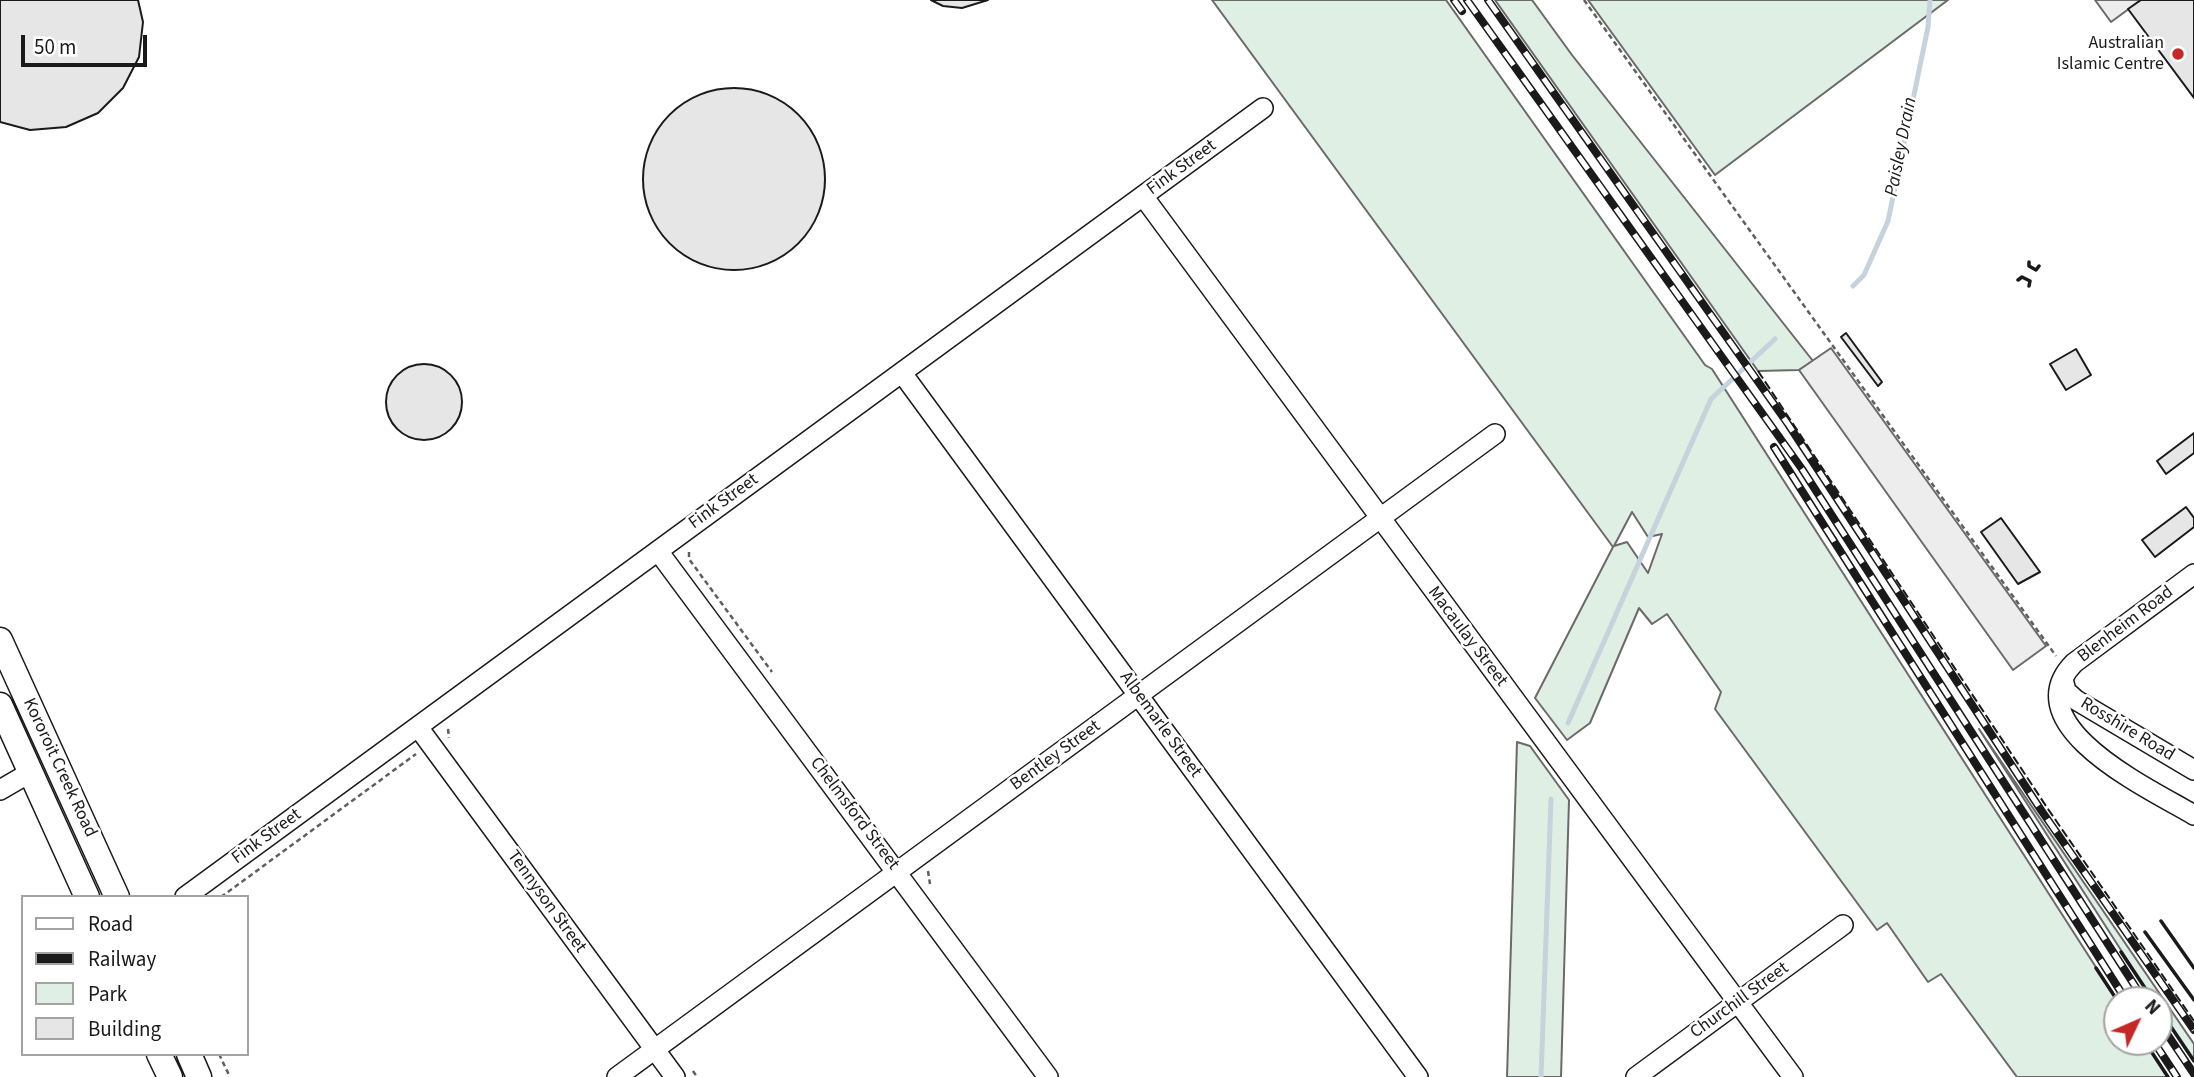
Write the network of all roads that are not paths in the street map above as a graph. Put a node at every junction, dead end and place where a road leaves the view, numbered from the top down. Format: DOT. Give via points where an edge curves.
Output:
graph roads {
  1 [pos="1263,108"];
  2 [pos="1143,196"];
  3 [pos="902,373"];
  4 [pos="1495,433"];
  5 [pos="1380,518"];
  6 [pos="663,557"];
  7 [pos="2194,574"];
  8 [pos="0,640"];
  9 [pos="2065,676"];
  10 [pos="1138,696"];
  11 [pos="0,705"];
  12 [pos="418,727"];
  13 [pos="2194,771"];
  14 [pos="31,772"];
  15 [pos="0,790"];
  16 [pos="2194,815"];
  17 [pos="897,872"];
  18 [pos="86,895"];
  19 [pos="116,895"];
  20 [pos="189,895"];
  21 [pos="1843,925"];
  22 [pos="1738,1002"];
  23 [pos="654,1049"];
  24 [pos="160,1056"];
  25 [pos="190,1056"];
  26 [pos="681,1070"];
  27 [pos="170,1077"];
  28 [pos="199,1077"];
  29 [pos="617,1077"];
  30 [pos="1048,1077"];
  31 [pos="1418,1077"];
  32 [pos="1636,1077"];
  33 [pos="1793,1077"];
  1 -- 2 [label="street, Fink Street"];
  2 -- 3 [label="street, Fink Street"];
  2 -- 5 [label="street, Macaulay Street"];
  3 -- 6 [label="street, Fink Street"];
  3 -- 10 [label="street, Albemarle Street"];
  4 -- 5 [label="street, Bentley Street"];
  5 -- 10 [label="street, Bentley Street"];
  5 -- 22 [label="street, Macaulay Street"];
  6 -- 12 [label="street, Fink Street"];
  6 -- 17 [label="street, Chelmsford Street"];
  7 -- 9 [label="street, Blenheim Road" via="2081,658"];
  8 -- 19 [label="main road, Kororoit Creek Road"];
  9 -- 13 [label="street, Rosshire Road" via="2066,691 2076,700"];
  9 -- 16 [label="street, Rosshire Road" via="2062,708 2086,748"];
  10 -- 17 [label="street, Bentley Street"];
  10 -- 31 [label="street, Albemarle Street"];
  11 -- 14 [label="main road, Kororoit Creek Road"];
  12 -- 20 [label="street, Fink Street"];
  12 -- 23 [label="street, Tennyson Street" via="440,742"];
  14 -- 15 [label="street"];
  14 -- 18 [label="main road, Kororoit Creek Road"];
  17 -- 23 [label="street, Bentley Street"];
  17 -- 30 [label="street, Chelmsford Street"];
  21 -- 22 [label="street, Churchill Street"];
  22 -- 32 [label="street, Churchill Street"];
  22 -- 33 [label="street, Macaulay Street"];
  23 -- 26 [label="street, Tennyson Street"];
  23 -- 29 [label="street, Bentley Street"];
  24 -- 27 [label="main road"];
  25 -- 28 [label="main road"];
}
